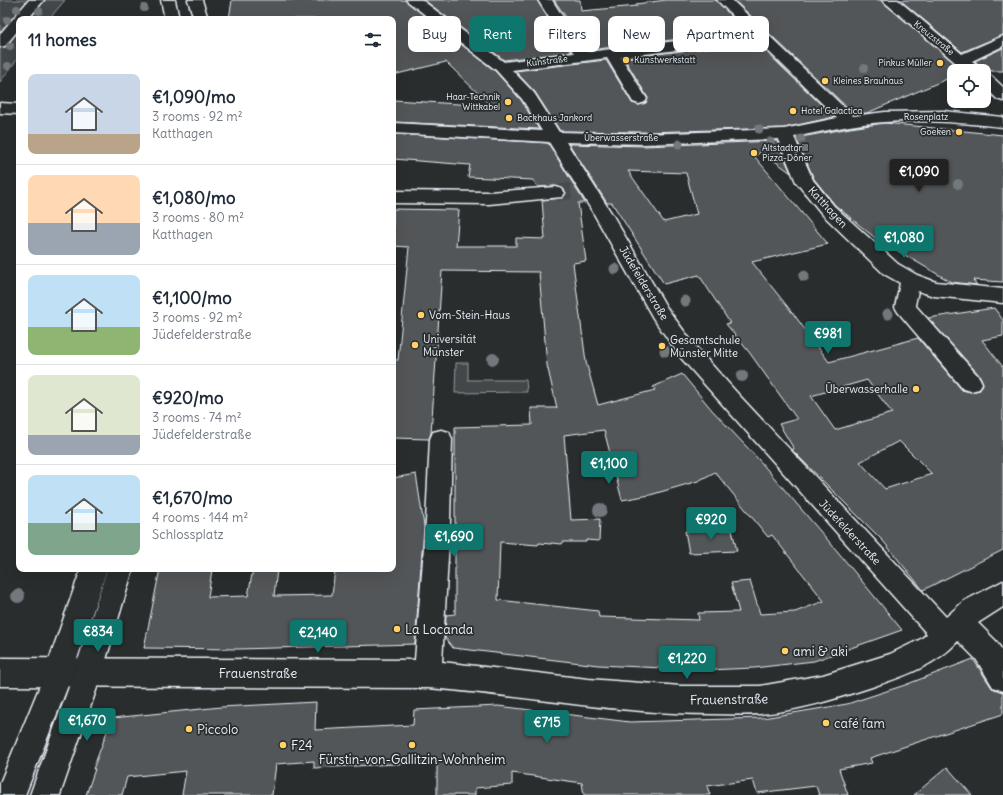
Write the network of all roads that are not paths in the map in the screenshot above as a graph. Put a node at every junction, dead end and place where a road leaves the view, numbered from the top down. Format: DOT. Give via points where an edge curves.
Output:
graph roads {
  1 [pos="37,0"];
  2 [pos="168,0"];
  3 [pos="196,0"];
  4 [pos="413,0"];
  5 [pos="545,0"];
  6 [pos="724,0"];
  7 [pos="889,0"];
  8 [pos="23,16"];
  9 [pos="171,16"];
  10 [pos="200,16"];
  11 [pos="740,16"];
  12 [pos="16,24"];
  13 [pos="1003,40"];
  14 [pos="0,43"];
  15 [pos="769,44"];
  16 [pos="673,46"];
  17 [pos="611,53"];
  18 [pos="584,56"];
  19 [pos="961,60"];
  20 [pos="967,64"];
  21 [pos="501,67"];
  22 [pos="991,84"];
  23 [pos="1003,96"];
  24 [pos="639,98"];
  25 [pos="0,108"];
  26 [pos="16,109"];
  27 [pos="849,121"];
  28 [pos="1003,122"];
  29 [pos="396,128"];
  30 [pos="784,134"];
  31 [pos="554,137"];
  32 [pos="571,191"];
  33 [pos="396,197"];
  34 [pos="910,280"];
  35 [pos="1003,296"];
  36 [pos="971,383"];
  37 [pos="441,439"];
  38 [pos="93,572"];
  39 [pos="119,572"];
  40 [pos="1003,593"];
  41 [pos="952,630"];
  42 [pos="0,672"];
  43 [pos="59,673"];
  44 [pos="88,673"];
  45 [pos="428,674"];
  46 [pos="1003,677"];
  47 [pos="10,795"];
  48 [pos="44,795"];
  1 -- 8 [label="street"];
  2 -- 9 [label="street"];
  3 -- 10 [label="street"];
  4 -- 21 [label="street, Jüdefelderstraße"];
  5 -- 18 [label="street"];
  6 -- 11 [label="street"];
  7 -- 19 [label="street, Kreuzstraße"];
  12 -- 14 [label="street"];
  13 -- 19 [label="street"];
  15 -- 27 [label="street"];
  16 -- 17 [label="street, Kuhstraße"];
  17 -- 18 [label="street, Kuhstraße"];
  17 -- 24 [label="street"];
  18 -- 21 [label="street, Kuhstraße"];
  19 -- 20 [label="street"];
  21 -- 31 [label="street, Jüdefelderstraße" via="528,96"];
  22 -- 23 [label="street"];
  25 -- 26 [label="street"];
  27 -- 28 [label="street, Rosenplatz" via="943,116"];
  27 -- 30 [label="street, Überwasserstraße"];
  29 -- 31 [label="street, Überwasserstraße"];
  30 -- 31 [label="street, Überwasserstraße" via="644,138"];
  30 -- 34 [label="street, Katthagen" via="805,182 828,210 891,269"];
  31 -- 32 [label="street, Jüdefelderstraße"];
  32 -- 33 [label="street" via="490,198"];
  32 -- 41 [label="street, Jüdefelderstraße" via="604,214 660,312 688,352 730,400"];
  34 -- 35 [label="street, Katthagen" via="934,289"];
  34 -- 36 [label="street" via="905,307"];
  37 -- 45 [label="street"];
  38 -- 43 [label="street"];
  39 -- 44 [label="street"];
  40 -- 41 [label="street, Frauenstraße" via="985,602"];
  41 -- 45 [label="street, Frauenstraße" via="931,648 895,666 823,689 760,700 681,700 588,693"];
  41 -- 46 [label="street, Jüdefelderstraße" via="986,650"];
  42 -- 43 [label="street, Frauenstraße"];
  43 -- 44 [label="street, Frauenstraße"];
  43 -- 47 [label="street"];
  44 -- 45 [label="street, Frauenstraße"];
  44 -- 48 [label="street"];
}
